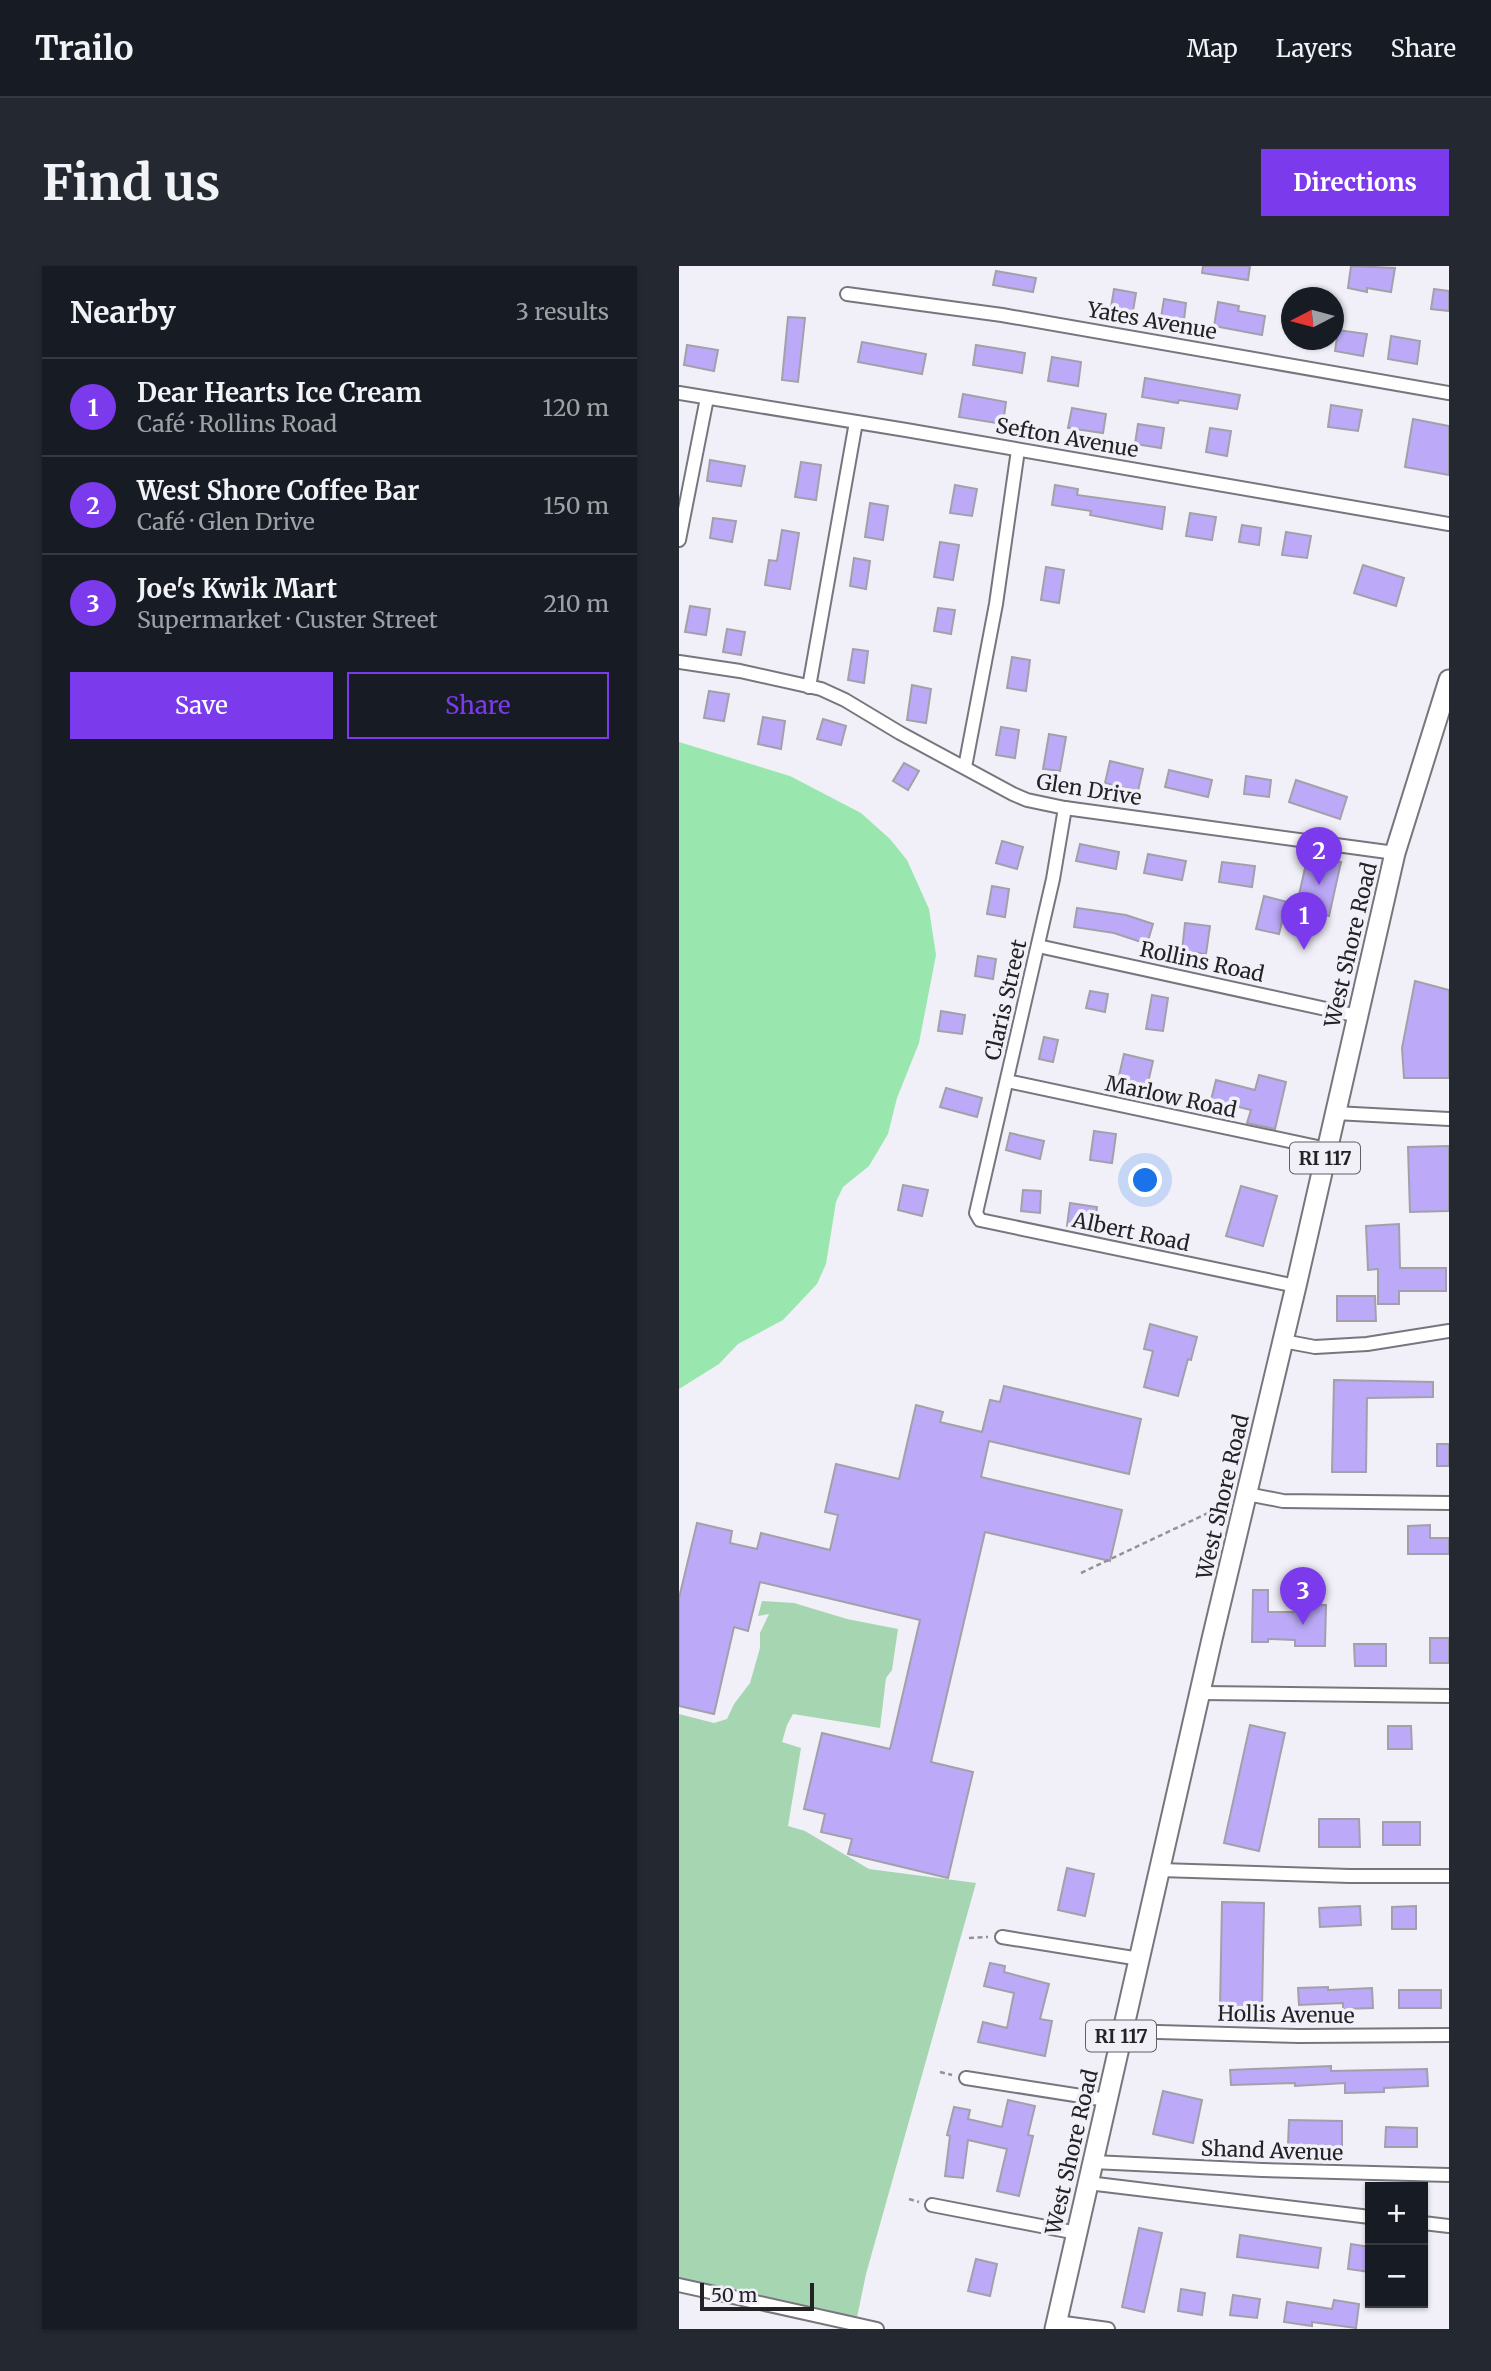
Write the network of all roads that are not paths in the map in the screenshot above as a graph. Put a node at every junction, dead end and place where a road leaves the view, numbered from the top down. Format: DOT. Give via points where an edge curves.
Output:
graph roads {
  1 [pos="847,294"];
  2 [pos="679,393"];
  3 [pos="1449,393"];
  4 [pos="707,398"];
  5 [pos="856,422"];
  6 [pos="1018,450"];
  7 [pos="1449,524"];
  8 [pos="679,540"];
  9 [pos="679,662"];
  10 [pos="1449,680"];
  11 [pos="809,687"];
  12 [pos="965,767"];
  13 [pos="1065,808"];
  14 [pos="1395,853"];
  15 [pos="1038,946"];
  16 [pos="1358,1016"];
  17 [pos="1007,1082"];
  18 [pos="1335,1113"];
  19 [pos="1449,1119"];
  20 [pos="1327,1149"];
  21 [pos="977,1200"];
  22 [pos="1296,1286"];
  23 [pos="1449,1331"];
  24 [pos="1283,1341"];
  25 [pos="1247,1494"];
  26 [pos="1449,1503"];
  27 [pos="1200,1693"];
  28 [pos="1449,1696"];
  29 [pos="1160,1870"];
  30 [pos="1449,1876"];
  31 [pos="1002,1937"];
  32 [pos="1140,1959"];
  33 [pos="1123,2031"];
  34 [pos="1449,2035"];
  35 [pos="966,2078"];
  36 [pos="1107,2100"];
  37 [pos="1093,2162"];
  38 [pos="1449,2175"];
  39 [pos="1088,2183"];
  40 [pos="932,2205"];
  41 [pos="1365,2216"];
  42 [pos="1428,2224"];
  43 [pos="1449,2226"];
  44 [pos="1077,2233"];
  45 [pos="679,2285"];
  46 [pos="1056,2325"];
  47 [pos="877,2329"];
  48 [pos="1108,2329"];
  1 -- 3 [label="street, Yates Avenue" via="1002,315"];
  2 -- 4 [label="street, Sefton Avenue"];
  4 -- 5 [label="street, Sefton Avenue"];
  4 -- 8 [label="street"];
  5 -- 6 [label="street, Sefton Avenue"];
  5 -- 11 [label="street"];
  6 -- 7 [label="street, Sefton Avenue"];
  6 -- 12 [label="street" via="996,604"];
  9 -- 11 [label="street, Glen Drive"];
  10 -- 14 [label="main road, West Shore Road / RI 117"];
  11 -- 12 [label="street, Glen Drive" via="845,700"];
  12 -- 13 [label="street, Glen Drive" via="1027,800"];
  13 -- 14 [label="street, Glen Drive"];
  13 -- 15 [label="street, Claris Street"];
  14 -- 16 [label="main road, West Shore Road / RI 117"];
  15 -- 16 [label="street, Rollins Road"];
  15 -- 17 [label="street, Claris Street"];
  16 -- 18 [label="main road, West Shore Road / RI 117"];
  17 -- 20 [label="street, Marlow Road"];
  17 -- 21 [label="street, Claris Street"];
  18 -- 19 [label="street"];
  18 -- 20 [label="main road, West Shore Road / RI 117"];
  20 -- 22 [label="main road, West Shore Road / RI 117"];
  21 -- 22 [label="street, Albert Road" via="980,1220"];
  22 -- 24 [label="main road, West Shore Road / RI 117"];
  23 -- 24 [label="street" via="1367,1344 1315,1347"];
  24 -- 25 [label="main road, West Shore Road / RI 117"];
  25 -- 26 [label="street" via="1283,1501"];
  25 -- 27 [label="main road, West Shore Road / RI 117"];
  27 -- 28 [label="street"];
  27 -- 29 [label="main road, West Shore Road / RI 117"];
  29 -- 30 [label="street"];
  29 -- 32 [label="main road, West Shore Road / RI 117"];
  31 -- 32 [label="street"];
  32 -- 33 [label="main road, West Shore Road / RI 117"];
  33 -- 34 [label="street, Hollis Avenue"];
  33 -- 36 [label="main road, West Shore Road / RI 117"];
  35 -- 36 [label="street"];
  36 -- 37 [label="main road, West Shore Road / RI 117"];
  37 -- 38 [label="street, Shand Avenue"];
  37 -- 39 [label="main road, West Shore Road / RI 117"];
  39 -- 41 [label="street"];
  39 -- 44 [label="main road, West Shore Road / RI 117"];
  40 -- 44 [label="street"];
  42 -- 43 [label="street"];
  44 -- 46 [label="main road, West Shore Road / RI 117"];
  45 -- 47 [label="street"];
  46 -- 48 [label="street"];
}
